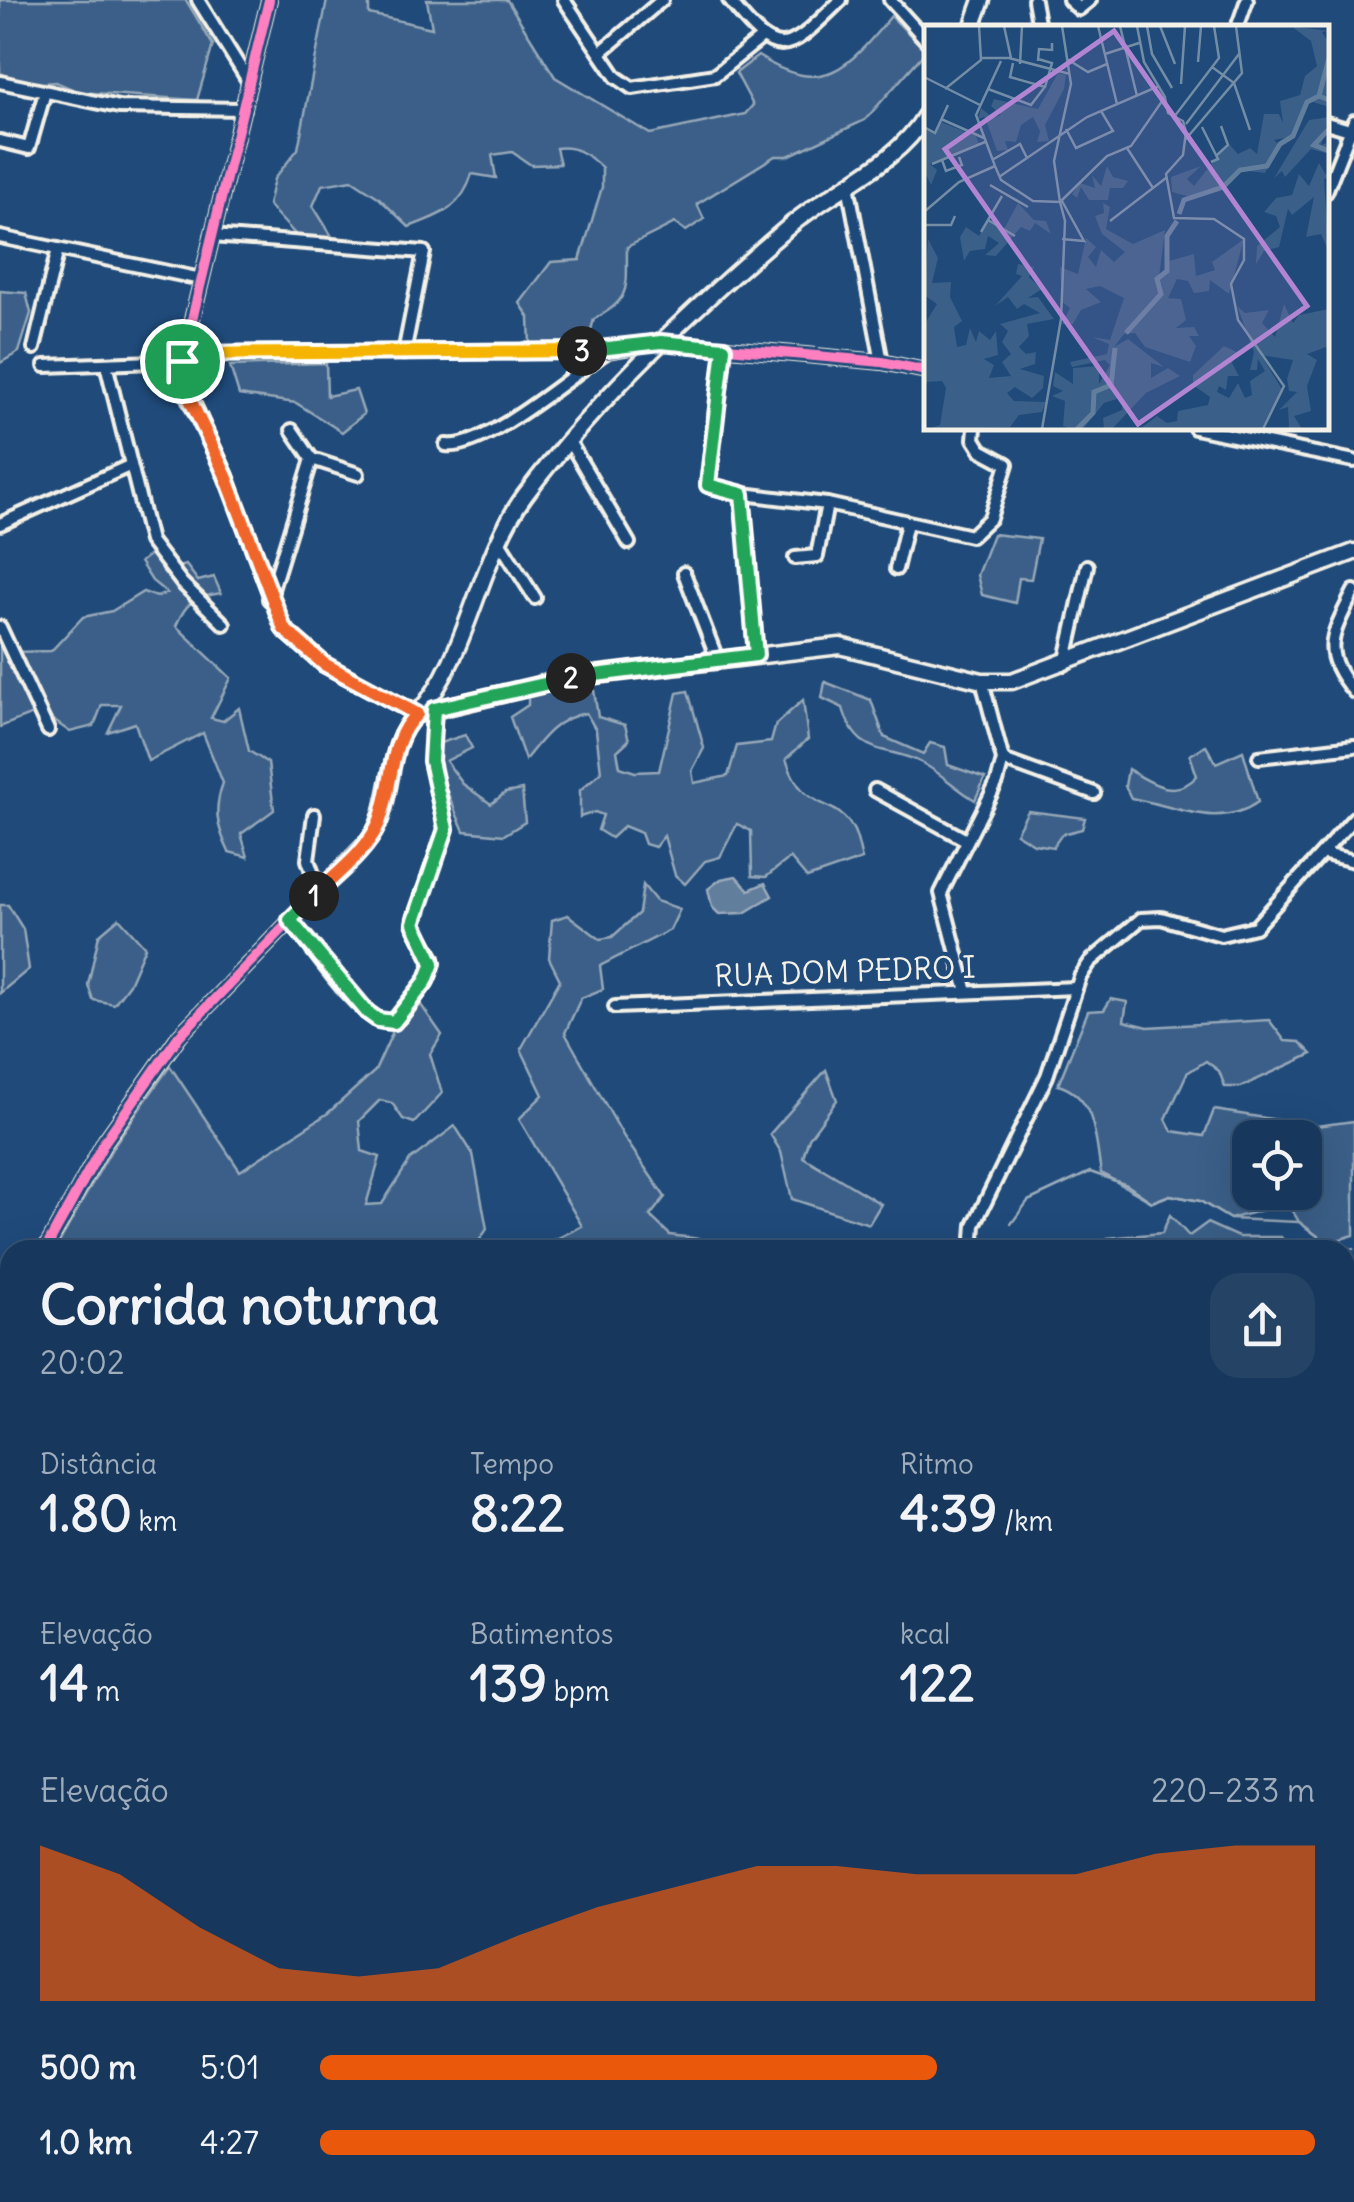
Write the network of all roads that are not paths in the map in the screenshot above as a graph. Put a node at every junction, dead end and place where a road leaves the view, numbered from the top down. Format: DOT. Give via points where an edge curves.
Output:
graph roads {
  1 [pos="198,0"];
  2 [pos="269,0"];
  3 [pos="564,0"];
  4 [pos="662,0"];
  5 [pos="729,0"];
  6 [pos="841,0"];
  7 [pos="890,0"];
  8 [pos="982,0"];
  9 [pos="1034,0"];
  10 [pos="1070,0"];
  11 [pos="1090,0"];
  12 [pos="1247,0"];
  13 [pos="973,25"];
  14 [pos="1038,25"];
  15 [pos="1238,25"];
  16 [pos="924,38"];
  17 [pos="760,39"];
  18 [pos="600,52"];
  19 [pos="0,82"];
  20 [pos="249,82"];
  21 [pos="45,92"];
  22 [pos="243,110"];
  23 [pos="924,118"];
  24 [pos="1353,128"];
  25 [pos="0,141"];
  26 [pos="848,185"];
  27 [pos="1329,185"];
  28 [pos="212,236"];
  29 [pos="0,237"];
  30 [pos="58,249"];
  31 [pos="201,279"];
  32 [pos="661,342"];
  33 [pos="34,348"];
  34 [pos="724,348"];
  35 [pos="606,351"];
  36 [pos="404,353"];
  37 [pos="183,357"];
  38 [pos="882,362"];
  39 [pos="106,364"];
  40 [pos="45,366"];
  41 [pos="924,371"];
  42 [pos="292,430"];
  43 [pos="975,430"];
  44 [pos="1234,431"];
  45 [pos="570,442"];
  46 [pos="446,445"];
  47 [pos="312,459"];
  48 [pos="1354,460"];
  49 [pos="129,466"];
  50 [pos="358,474"];
  51 [pos="742,494"];
  52 [pos="827,504"];
  53 [pos="907,523"];
  54 [pos="0,524"];
  55 [pos="629,542"];
  56 [pos="500,543"];
  57 [pos="1354,552"];
  58 [pos="796,558"];
  59 [pos="1087,566"];
  60 [pos="896,569"];
  61 [pos="684,572"];
  62 [pos="1354,591"];
  63 [pos="534,598"];
  64 [pos="269,600"];
  65 [pos="224,624"];
  66 [pos="0,627"];
  67 [pos="756,655"];
  68 [pos="717,660"];
  69 [pos="1065,664"];
  70 [pos="982,681"];
  71 [pos="1354,690"];
  72 [pos="434,709"];
  73 [pos="417,714"];
  74 [pos="48,730"];
  75 [pos="1354,746"];
  76 [pos="1258,757"];
  77 [pos="1003,760"];
  78 [pos="875,790"];
  79 [pos="1094,793"];
  80 [pos="314,816"];
  81 [pos="1354,818"];
  82 [pos="966,840"];
  83 [pos="1325,854"];
  84 [pos="1354,862"];
  85 [pos="319,891"];
  86 [pos="290,920"];
  87 [pos="1076,988"];
  88 [pos="967,992"];
  89 [pos="616,1007"];
  90 [pos="49,1240"];
  91 [pos="975,1240"];
  1 -- 20 [label="street"];
  2 -- 20 [label="street"];
  3 -- 18 [label="street"];
  4 -- 18 [label="street"];
  5 -- 17 [label="street"];
  6 -- 17 [label="street" via="800,38"];
  7 -- 16 [label="street"];
  8 -- 13 [label="main road"];
  9 -- 14 [label="street"];
  10 -- 11 [label="street" via="1079,9"];
  12 -- 15 [label="street"];
  17 -- 18 [label="street" via="715,75 639,88 620,81"];
  19 -- 21 [label="street"];
  20 -- 22 [label="street"];
  21 -- 22 [label="street" via="119,107"];
  21 -- 25 [label="street" via="29,148"];
  22 -- 28 [label="street"];
  23 -- 26 [label="main road" via="900,148"];
  24 -- 27 [label="street"];
  26 -- 32 [label="main road" via="783,232"];
  26 -- 38 [label="street"];
  28 -- 31 [label="street"];
  28 -- 36 [label="street" via="424,252"];
  29 -- 30 [label="street"];
  30 -- 31 [label="street"];
  30 -- 33 [label="street"];
  31 -- 37 [label="street"];
  32 -- 34 [label="street"];
  32 -- 35 [label="street"];
  32 -- 45 [label="main road"];
  34 -- 38 [label="street"];
  34 -- 51 [label="street" via="708,485"];
  35 -- 36 [label="street"];
  35 -- 46 [label="street" via="486,434 464,446"];
  36 -- 37 [label="street"];
  37 -- 39 [label="street"];
  37 -- 64 [label="street" via="186,391 226,476"];
  38 -- 41 [label="street"];
  39 -- 40 [label="street"];
  39 -- 49 [label="street"];
  42 -- 47 [label="street"];
  43 -- 53 [label="street" via="981,450 1007,464 986,526 971,536"];
  44 -- 48 [label="street"];
  45 -- 55 [label="street"];
  45 -- 56 [label="main road" via="520,502"];
  47 -- 50 [label="street"];
  47 -- 64 [label="street"];
  49 -- 54 [label="street"];
  49 -- 65 [label="street" via="156,550"];
  51 -- 52 [label="street"];
  51 -- 67 [label="street"];
  52 -- 53 [label="street"];
  52 -- 58 [label="street" via="818,556"];
  53 -- 60 [label="street"];
  56 -- 63 [label="street"];
  56 -- 73 [label="main road" via="438,683"];
  57 -- 69 [label="main road"];
  59 -- 69 [label="street"];
  61 -- 68 [label="street"];
  62 -- 71 [label="street" via="1331,646 1332,662"];
  64 -- 73 [label="street" via="300,648"];
  66 -- 74 [label="street"];
  67 -- 68 [label="main road"];
  67 -- 70 [label="main road" via="850,646"];
  68 -- 72 [label="main road" via="540,683"];
  69 -- 70 [label="main road" via="1022,679"];
  70 -- 77 [label="street"];
  72 -- 73 [label="main road"];
  72 -- 86 [label="street" via="431,761 446,829 414,923 432,968 403,1014 390,1023 372,1017"];
  73 -- 85 [label="street" via="399,739 372,836"];
  75 -- 76 [label="street"];
  77 -- 79 [label="street"];
  77 -- 82 [label="street"];
  78 -- 82 [label="street"];
  80 -- 85 [label="street" via="308,860"];
  81 -- 83 [label="street"];
  82 -- 88 [label="street" via="942,893"];
  83 -- 84 [label="street"];
  83 -- 87 [label="street" via="1255,927 1221,934 1142,918 1090,962"];
  85 -- 86 [label="street"];
  86 -- 90 [label="street" via="153,1071"];
  87 -- 88 [label="street, RUA DOM PEDRO I"];
  87 -- 91 [label="street" via="1047,1076 972,1231"];
  88 -- 89 [label="street, RUA DOM PEDRO I"];
}
